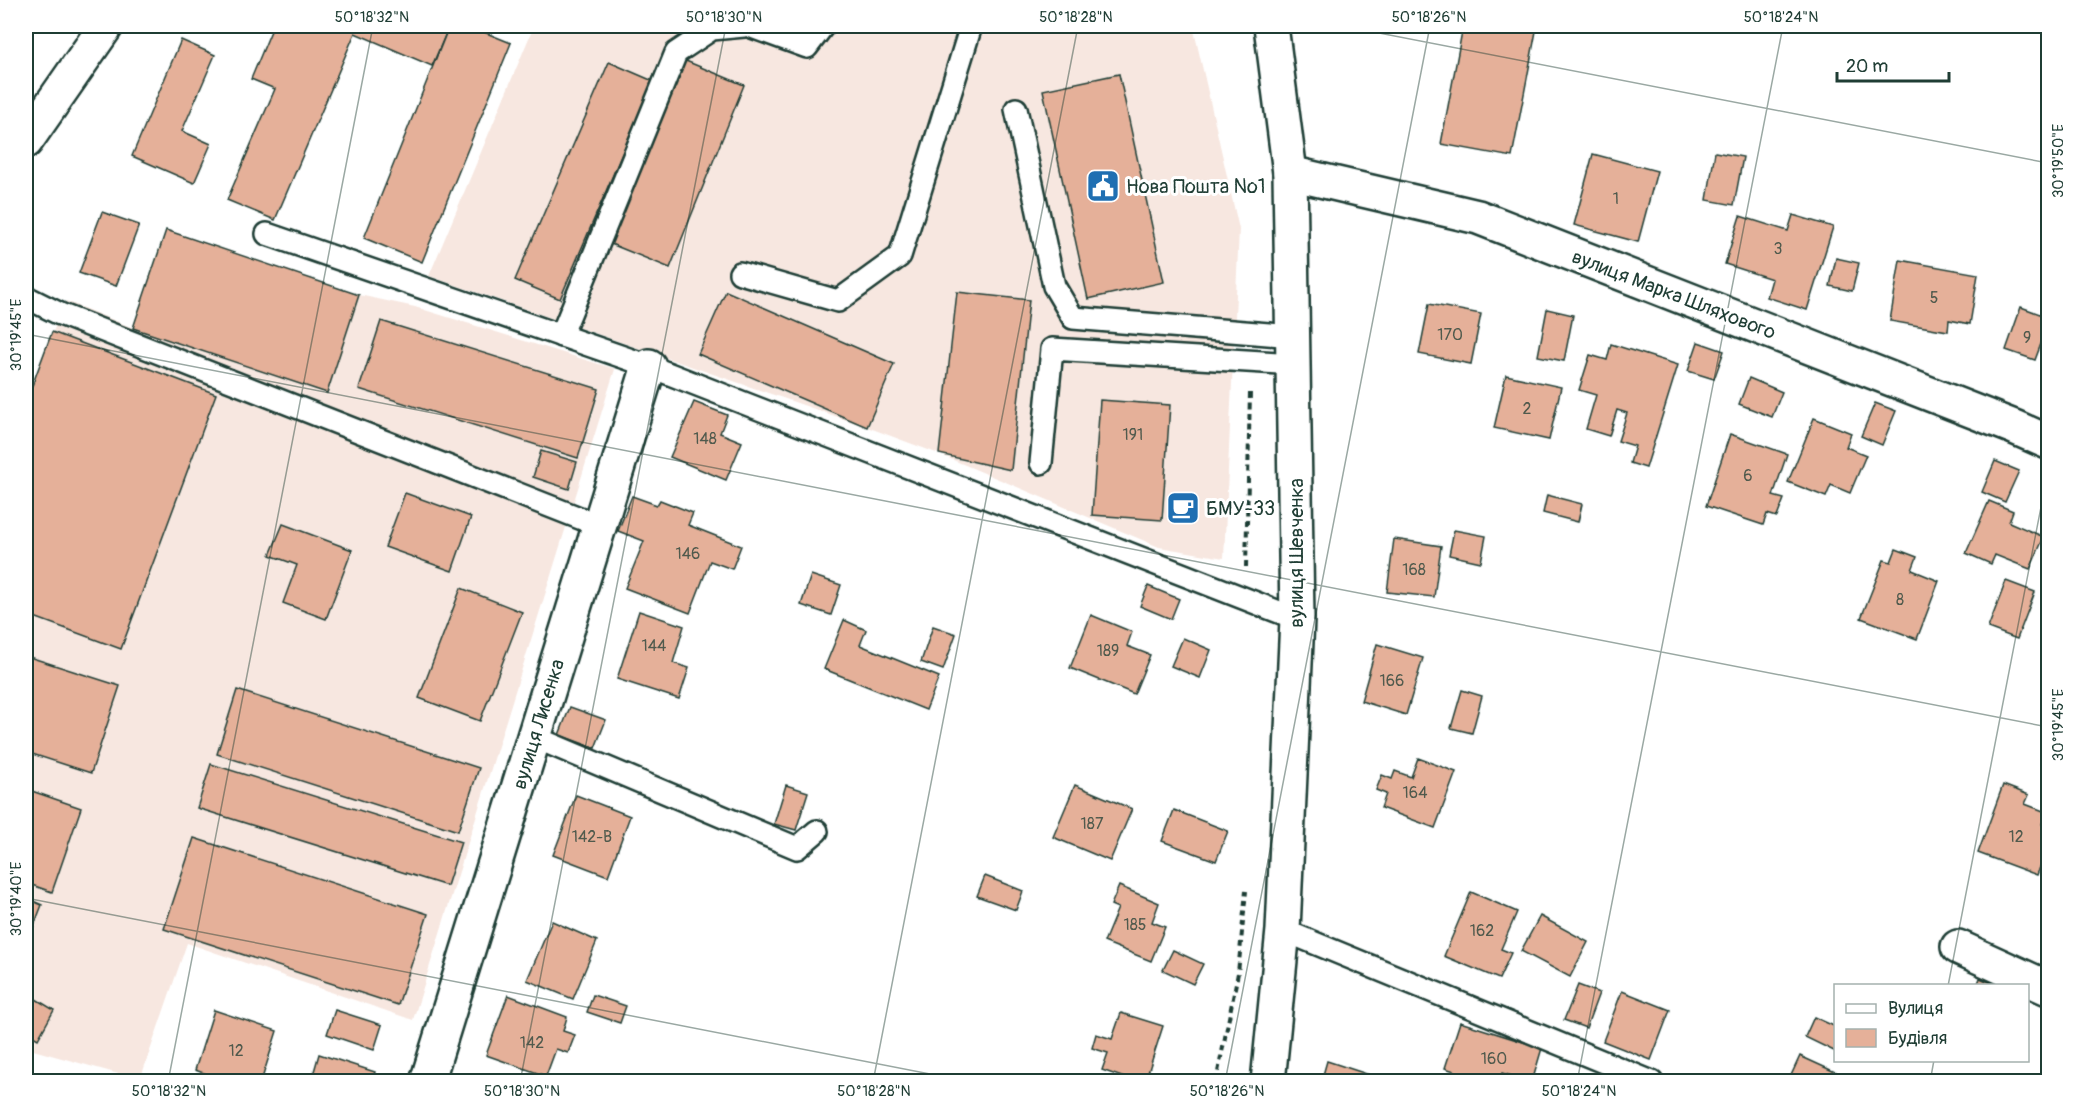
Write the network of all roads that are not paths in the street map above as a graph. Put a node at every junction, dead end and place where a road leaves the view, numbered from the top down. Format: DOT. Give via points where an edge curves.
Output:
graph roads {
  1 [pos="106,26"];
  2 [pos="744,26"];
  3 [pos="749,26"];
  4 [pos="823,26"];
  5 [pos="971,26"];
  6 [pos="1271,26"];
  7 [pos="1016,109"];
  8 [pos="26,141"];
  9 [pos="1290,173"];
  10 [pos="267,234"];
  11 [pos="740,273"];
  12 [pos="26,297"];
  13 [pos="561,336"];
  14 [pos="1293,350"];
  15 [pos="649,366"];
  16 [pos="2049,442"];
  17 [pos="1041,463"];
  18 [pos="600,526"];
  19 [pos="1297,619"];
  20 [pos="534,737"];
  21 [pos="817,831"];
  22 [pos="1283,930"];
  23 [pos="1958,947"];
  24 [pos="2049,988"];
  25 [pos="427,1082"];
  26 [pos="1268,1082"];
  27 [pos="1652,1082"];
  1 -- 8 [label="street"];
  2 -- 13 [label="lane" via="712,29 676,53"];
  3 -- 4 [label="lane" via="807,47"];
  5 -- 11 [label="lane" via="900,256 838,301"];
  6 -- 9 [label="street, вулиця Шевченка"];
  7 -- 14 [label="lane" via="1054,286 1073,318"];
  9 -- 14 [label="street, вулиця Шевченка"];
  9 -- 16 [label="street, вулиця Марка Шляхового" via="1478,217"];
  10 -- 13 [label="lane"];
  12 -- 18 [label="lane" via="60,314"];
  13 -- 15 [label="lane"];
  14 -- 17 [label="lane" via="1251,361 1052,349"];
  14 -- 19 [label="street, вулиця Шевченка"];
  15 -- 18 [label="street, вулиця Лисенка"];
  15 -- 19 [label="lane"];
  18 -- 20 [label="street, вулиця Лисенка"];
  19 -- 22 [label="street, вулиця Шевченка"];
  20 -- 21 [label="lane" via="797,848"];
  20 -- 25 [label="street, вулиця Лисенка"];
  22 -- 26 [label="street, вулиця Шевченка"];
  22 -- 27 [label="lane"];
  23 -- 24 [label="street"];
}
